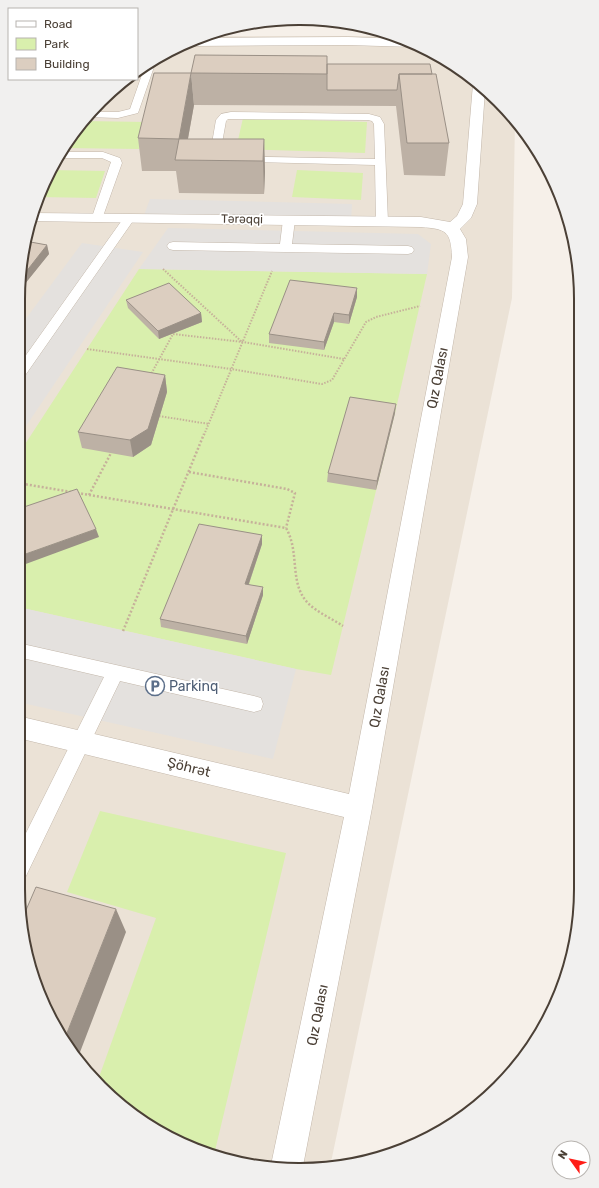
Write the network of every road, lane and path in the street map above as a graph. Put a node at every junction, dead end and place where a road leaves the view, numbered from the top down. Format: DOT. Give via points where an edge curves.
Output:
graph roads {
  1 [pos="206,42"];
  2 [pos="395,42"];
  3 [pos="144,73"];
  4 [pos="478,92"];
  5 [pos="96,115"];
  6 [pos="66,155"];
  7 [pos="380,162"];
  8 [pos="38,217"];
  9 [pos="98,217"];
  10 [pos="129,218"];
  11 [pos="289,220"];
  12 [pos="382,222"];
  13 [pos="452,229"];
  14 [pos="173,246"];
  15 [pos="285,248"];
  16 [pos="408,250"];
  17 [pos="163,269"];
  18 [pos="272,271"];
  19 [pos="420,306"];
  20 [pos="243,342"];
  21 [pos="87,349"];
  22 [pos="159,359"];
  23 [pos="344,359"];
  24 [pos="25,364"];
  25 [pos="232,369"];
  26 [pos="147,382"];
  27 [pos="159,416"];
  28 [pos="209,424"];
  29 [pos="111,453"];
  30 [pos="188,472"];
  31 [pos="25,484"];
  32 [pos="89,495"];
  33 [pos="173,510"];
  34 [pos="286,528"];
  35 [pos="343,626"];
  36 [pos="123,631"];
  37 [pos="25,652"];
  38 [pos="115,673"];
  39 [pos="254,704"];
  40 [pos="25,728"];
  41 [pos="81,741"];
  42 [pos="359,808"];
  43 [pos="25,857"];
  44 [pos="288,1162"];
  1 -- 2 [label="street"];
  3 -- 5 [label="lane" via="134,111 127,114"];
  4 -- 13 [label="street" via="470,204 463,218"];
  6 -- 9 [label="lane" via="104,155 116,160"];
  7 -- 7 [label="lane" via="379,124 376,119 369,117 225,116 221,120 215,155 219,159"];
  7 -- 12 [label="lane"];
  8 -- 9 [label="street, Tərəqqi"];
  9 -- 10 [label="street, Tərəqqi"];
  10 -- 11 [label="street, Tərəqqi"];
  10 -- 24 [label="lane"];
  11 -- 12 [label="street, Tərəqqi"];
  11 -- 15 [label="lane"];
  12 -- 13 [label="street, Tərəqqi" via="435,223"];
  13 -- 42 [label="street, Qız Qalası" via="458,237 460,257"];
  14 -- 15 [label="lane"];
  15 -- 16 [label="lane"];
  17 -- 20 [label="path"];
  18 -- 20 [label="path"];
  19 -- 23 [label="path" via="366,322"];
  20 -- 22 [label="path" via="173,334"];
  20 -- 23 [label="path"];
  20 -- 25 [label="path"];
  21 -- 22 [label="path"];
  22 -- 25 [label="path"];
  22 -- 26 [label="path"];
  23 -- 25 [label="path" via="332,380 322,384"];
  25 -- 28 [label="path"];
  27 -- 28 [label="path"];
  28 -- 30 [label="path"];
  29 -- 32 [label="path"];
  30 -- 33 [label="path"];
  30 -- 34 [label="path" via="287,489 295,493"];
  31 -- 32 [label="path"];
  32 -- 33 [label="path"];
  33 -- 34 [label="path"];
  33 -- 36 [label="path"];
  34 -- 35 [label="path" via="292,535 297,585 306,601"];
  37 -- 38 [label="lane"];
  38 -- 39 [label="lane"];
  38 -- 41 [label="lane"];
  40 -- 41 [label="street, Şöhrət"];
  41 -- 42 [label="street, Şöhrət"];
  41 -- 43 [label="lane"];
  42 -- 44 [label="street, Qız Qalası"];
}
